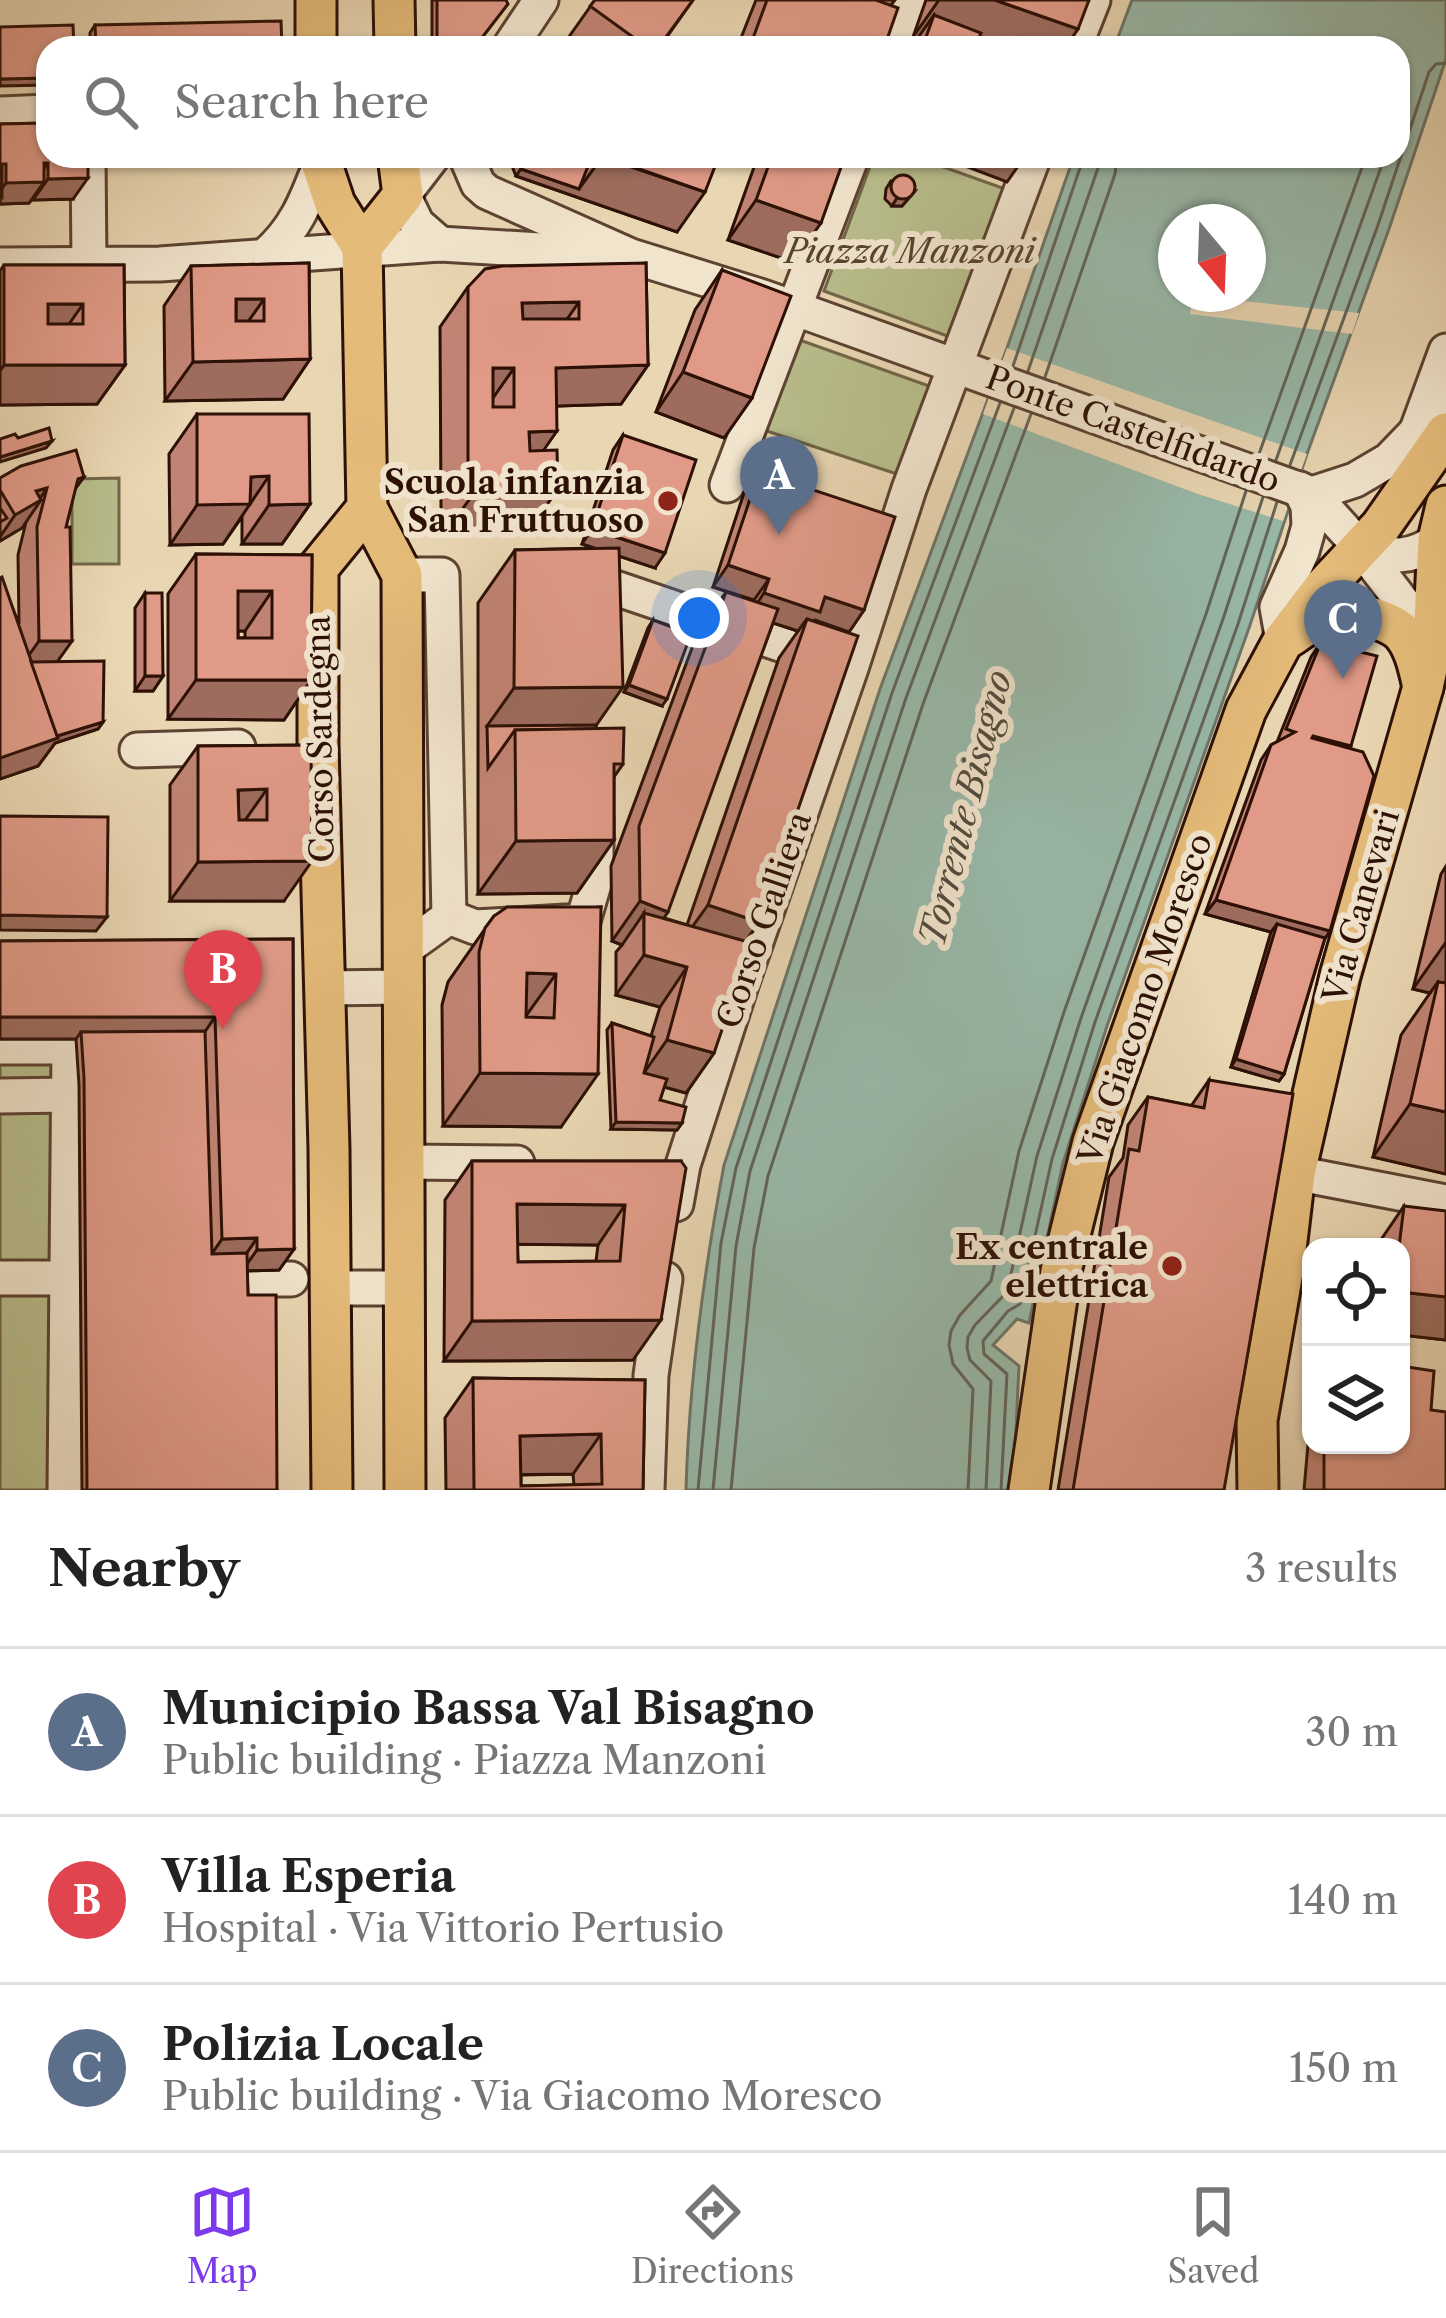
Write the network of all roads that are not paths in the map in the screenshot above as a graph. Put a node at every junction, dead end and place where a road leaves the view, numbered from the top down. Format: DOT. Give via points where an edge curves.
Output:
graph roads {
  1 [pos="316,0"];
  2 [pos="394,0"];
  3 [pos="541,0"];
  4 [pos="908,0"];
  5 [pos="1093,0"];
  6 [pos="316,36"];
  7 [pos="394,36"];
  8 [pos="517,36"];
  9 [pos="895,36"];
  10 [pos="1080,36"];
  11 [pos="36,112"];
  12 [pos="0,113"];
  13 [pos="88,168"];
  14 [pos="317,168"];
  15 [pos="322,168"];
  16 [pos="471,168"];
  17 [pos="848,168"];
  18 [pos="1029,168"];
  19 [pos="400,175"];
  20 [pos="440,244"];
  21 [pos="362,248"];
  22 [pos="266,256"];
  23 [pos="631,256"];
  24 [pos="89,264"];
  25 [pos="0,265"];
  26 [pos="795,309"];
  27 [pos="1446,351"];
  28 [pos="954,365"];
  29 [pos="1446,408"];
  30 [pos="1431,432"];
  31 [pos="727,485"];
  32 [pos="1306,492"];
  33 [pos="367,508"];
  34 [pos="1442,523"];
  35 [pos="1360,548"];
  36 [pos="562,570"];
  37 [pos="402,575"];
  38 [pos="1283,641"];
  39 [pos="1428,642"];
  40 [pos="851,668"];
  41 [pos="291,746"];
  42 [pos="137,750"];
  43 [pos="597,793"];
  44 [pos="449,917"];
  45 [pos="406,948"];
  46 [pos="312,963"];
  47 [pos="706,970"];
  48 [pos="742,982"];
  49 [pos="406,987"];
  50 [pos="0,1047"];
  51 [pos="69,1095"];
  52 [pos="0,1096"];
  53 [pos="405,1162"];
  54 [pos="549,1163"];
  55 [pos="1294,1173"];
  56 [pos="1446,1202"];
  57 [pos="0,1278"];
  58 [pos="67,1278"];
  59 [pos="245,1279"];
  60 [pos="291,1279"];
  61 [pos="330,1288"];
  62 [pos="406,1288"];
  63 [pos="1257,1420"];
  64 [pos="65,1490"];
  65 [pos="332,1490"];
  66 [pos="405,1490"];
  67 [pos="647,1490"];
  68 [pos="1029,1490"];
  69 [pos="1240,1490"];
  70 [pos="1258,1490"];
  1 -- 6 [label="main road"];
  2 -- 7 [label="main road"];
  3 -- 8 [label="street"];
  4 -- 9 [label="street"];
  5 -- 10 [label="street"];
  11 -- 12 [label="street"];
  13 -- 24 [label="street"];
  14 -- 22 [label="street" via="302,213"];
  15 -- 21 [label="main road"];
  16 -- 23 [label="street" via="487,192"];
  17 -- 26 [label="street"];
  18 -- 28 [label="street, Corso Galliera"];
  19 -- 20 [label="street" via="417,224"];
  19 -- 21 [label="main road"];
  20 -- 21 [label="street"];
  20 -- 23 [label="street"];
  21 -- 22 [label="street"];
  21 -- 33 [label="main road"];
  22 -- 24 [label="street"];
  23 -- 26 [label="street"];
  24 -- 25 [label="street"];
  26 -- 28 [label="street"];
  26 -- 31 [label="street"];
  27 -- 30 [label="street"];
  28 -- 32 [label="street, Ponte Castelfidardo"];
  28 -- 40 [label="street, Corso Galliera"];
  29 -- 30 [label="street"];
  30 -- 32 [label="street" via="1354,480"];
  30 -- 35 [label="main road" via="1382,526"];
  32 -- 35 [label="street"];
  32 -- 38 [label="street" via="1309,526 1277,607"];
  33 -- 37 [label="main road"];
  33 -- 41 [label="main road, Corso Sardegna" via="318,568"];
  34 -- 35 [label="street" via="1421,552"];
  34 -- 39 [label="main road"];
  35 -- 38 [label="main road, Via Giacomo Moresco"];
  35 -- 39 [label="street"];
  36 -- 40 [label="street"];
  37 -- 44 [label="street" via="442,575"];
  37 -- 45 [label="main road"];
  38 -- 39 [label="main road" via="1342,612"];
  38 -- 68 [label="main road, Via Giacomo Moresco" via="1246,710 1093,1142 1061,1271"];
  39 -- 55 [label="main road, Via Canevari" via="1412,649 1423,687 1340,976"];
  40 -- 48 [label="street, Corso Galliera"];
  41 -- 42 [label="street"];
  41 -- 46 [label="main road, Corso Sardegna"];
  43 -- 44 [label="street" via="596,877 583,921 475,927"];
  44 -- 45 [label="street"];
  45 -- 49 [label="main road"];
  46 -- 49 [label="street"];
  46 -- 61 [label="main road, Corso Sardegna"];
  47 -- 48 [label="street"];
  48 -- 67 [label="street, Corso Galliera" via="666,1164"];
  49 -- 53 [label="main road"];
  50 -- 51 [label="street" via="69,1047"];
  51 -- 52 [label="street"];
  51 -- 58 [label="street"];
  53 -- 54 [label="street"];
  53 -- 62 [label="main road"];
  55 -- 56 [label="street"];
  55 -- 63 [label="main road, Via Canevari"];
  57 -- 58 [label="street"];
  58 -- 64 [label="street"];
  59 -- 60 [label="street"];
  61 -- 62 [label="street"];
  61 -- 65 [label="main road, Corso Sardegna"];
  62 -- 66 [label="main road"];
  63 -- 69 [label="street, Via Canevari"];
  63 -- 70 [label="main road, Via Canevari"];
}
